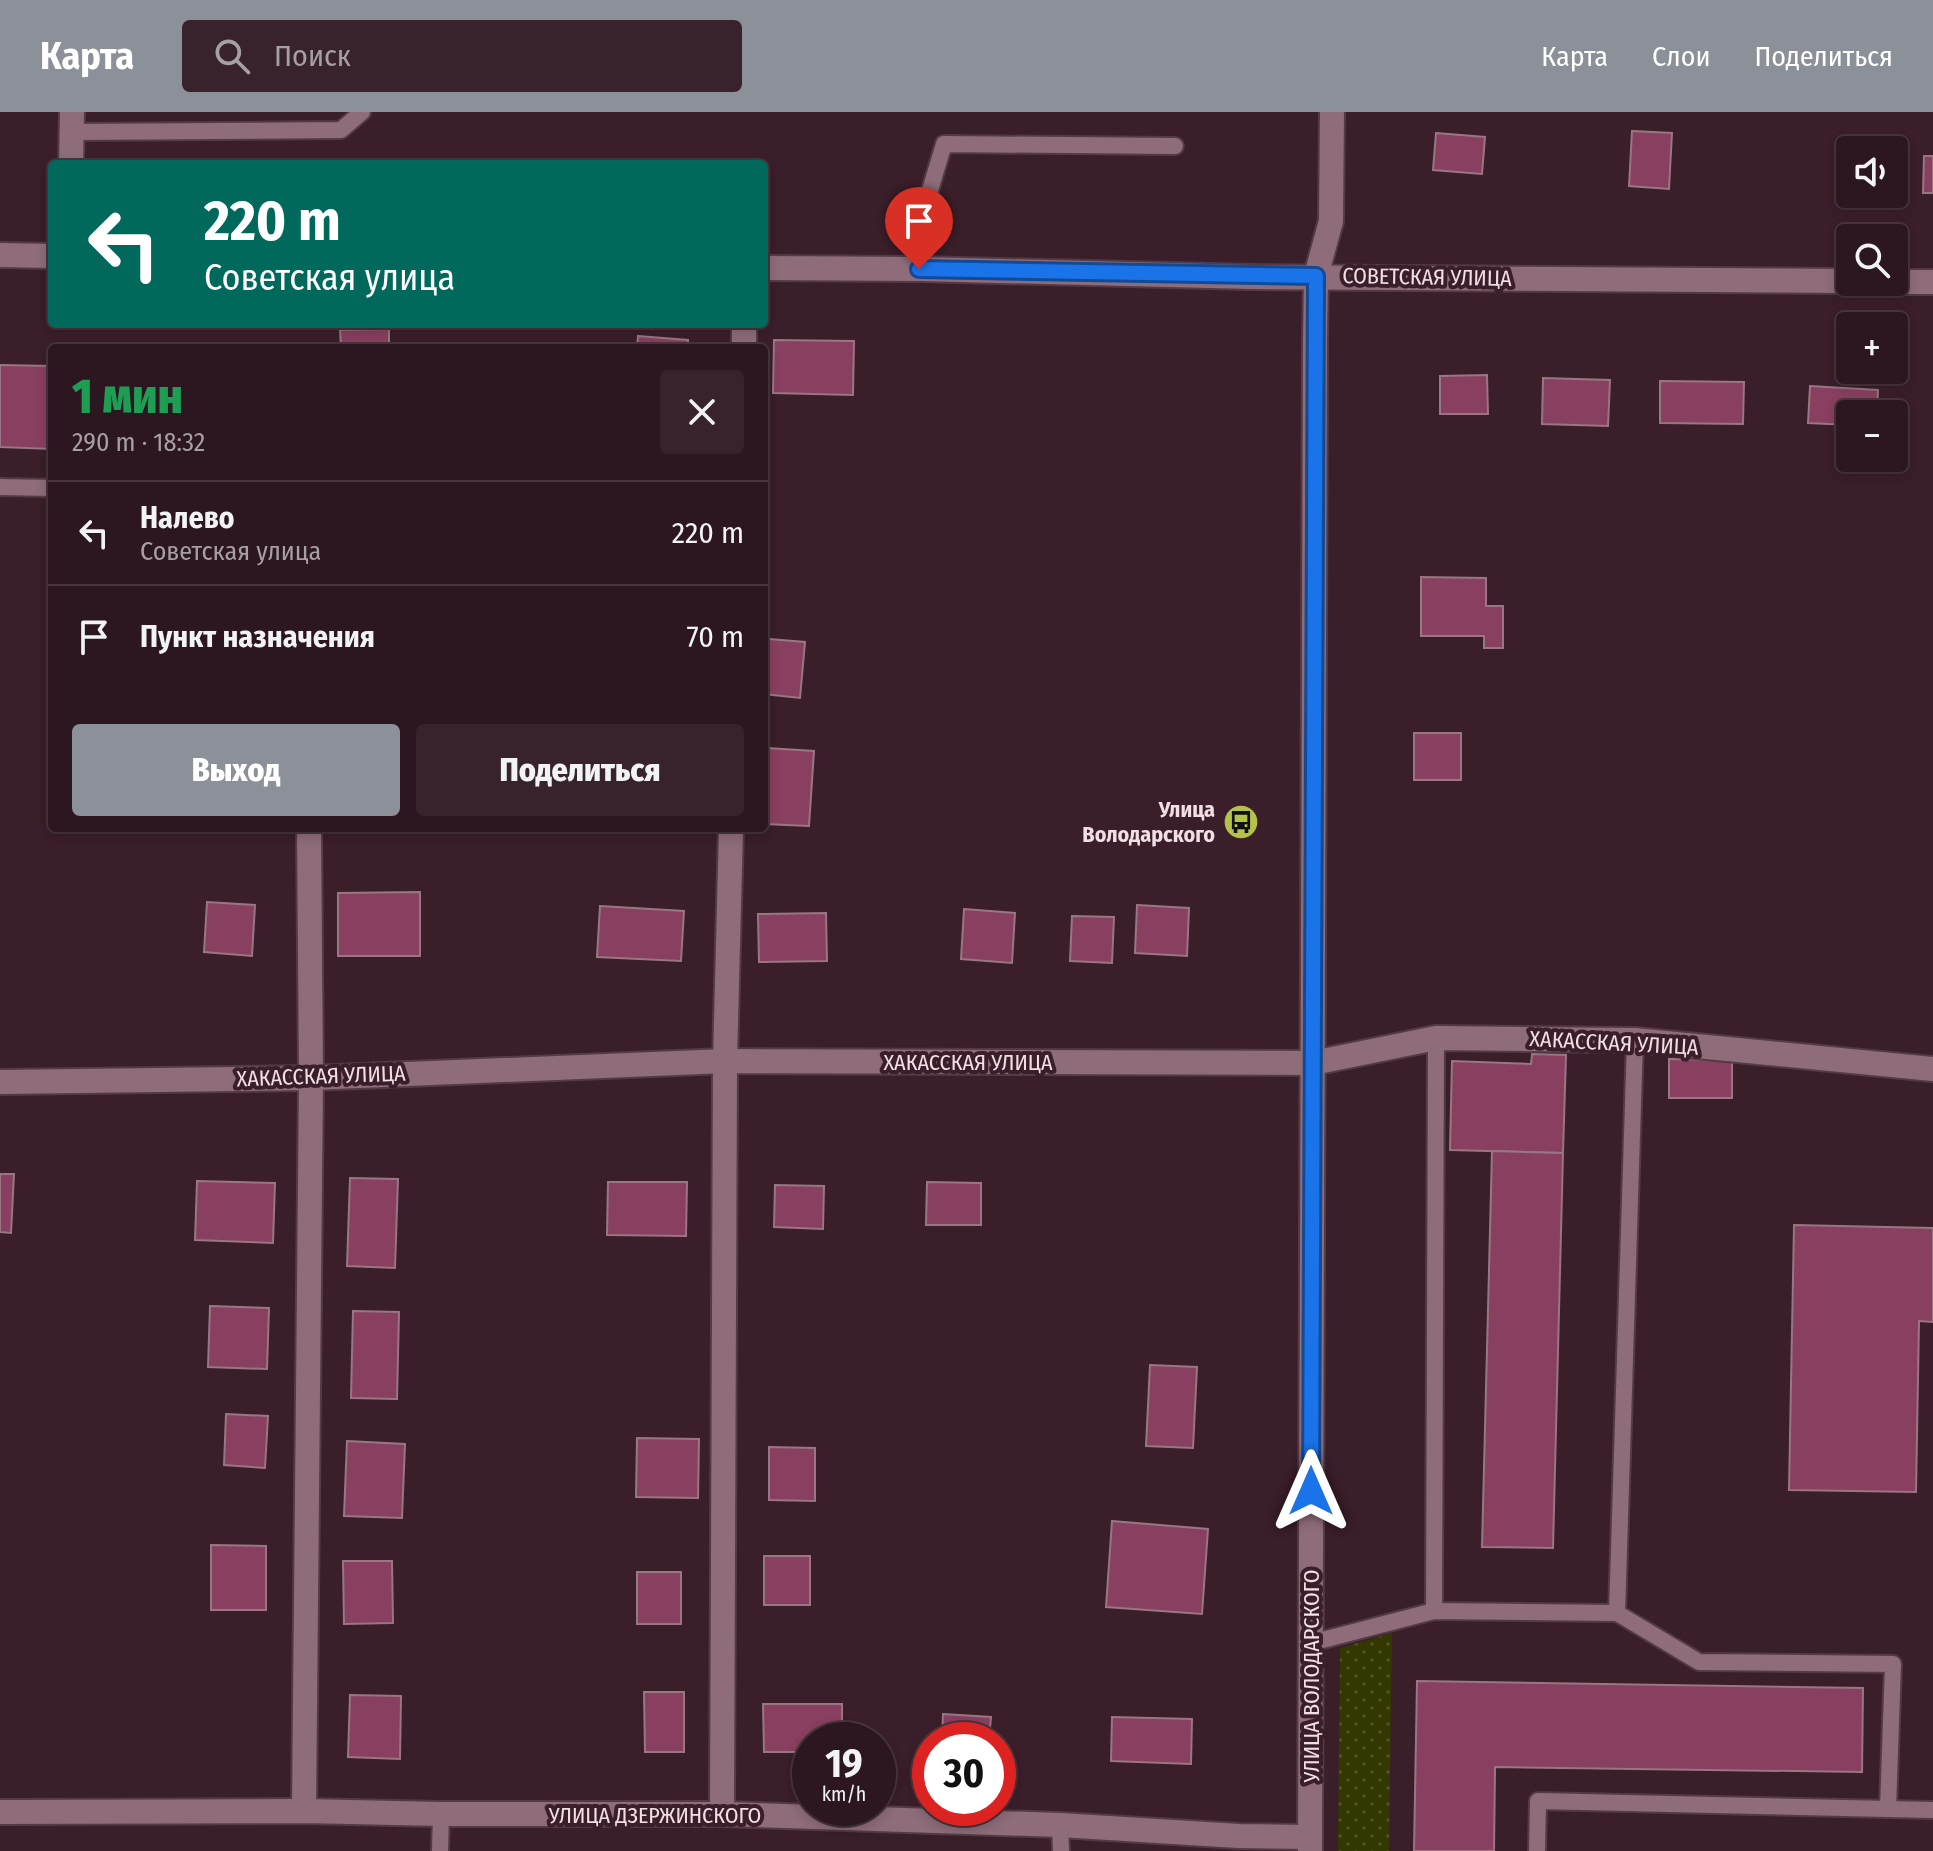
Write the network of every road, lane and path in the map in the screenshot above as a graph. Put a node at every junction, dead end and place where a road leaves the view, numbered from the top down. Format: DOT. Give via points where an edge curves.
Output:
graph roads {
  1 [pos="341,112"];
  2 [pos="362,112"];
  3 [pos="1332,112"];
  4 [pos="72,122"];
  5 [pos="341,130"];
  6 [pos="1175,146"];
  7 [pos="71,160"];
  8 [pos="0,255"];
  9 [pos="48,256"];
  10 [pos="768,268"];
  11 [pos="919,269"];
  12 [pos="1316,276"];
  13 [pos="1836,281"];
  14 [pos="1908,282"];
  15 [pos="1933,282"];
  16 [pos="0,487"];
  17 [pos="48,488"];
  18 [pos="309,832"];
  19 [pos="731,832"];
  20 [pos="1436,1038"];
  21 [pos="1635,1040"];
  22 [pos="725,1061"];
  23 [pos="1313,1063"];
  24 [pos="1933,1069"];
  25 [pos="311,1078"];
  26 [pos="0,1082"];
  27 [pos="1434,1611"];
  28 [pos="1617,1613"];
  29 [pos="1311,1643"];
  30 [pos="1888,1809"];
  31 [pos="1933,1810"];
  32 [pos="304,1811"];
  33 [pos="0,1812"];
  34 [pos="441,1814"];
  35 [pos="722,1814"];
  36 [pos="1060,1825"];
  37 [pos="1310,1844"];
  38 [pos="440,1851"];
  39 [pos="1061,1851"];
  40 [pos="1537,1851"];
  1 -- 5 [label="lane"];
  2 -- 5 [label="lane"];
  3 -- 12 [label="street, УЛИЦА ВОЛОДАРСКОГО" via="1331,221"];
  4 -- 5 [label="lane"];
  4 -- 7 [label="street"];
  6 -- 11 [label="lane" via="944,144 924,210"];
  8 -- 9 [label="street"];
  10 -- 11 [label="street, СОВЕТСКАЯ УЛИЦА"];
  11 -- 12 [label="street, СОВЕТСКАЯ УЛИЦА"];
  12 -- 13 [label="street, СОВЕТСКАЯ УЛИЦА"];
  12 -- 23 [label="street, УЛИЦА ВОЛОДАРСКОГО"];
  14 -- 15 [label="street"];
  16 -- 17 [label="lane"];
  18 -- 25 [label="street"];
  19 -- 22 [label="street"];
  20 -- 21 [label="street, ХАКАССКАЯ УЛИЦА"];
  20 -- 23 [label="street, ХАКАССКАЯ УЛИЦА"];
  20 -- 27 [label="lane"];
  21 -- 24 [label="street, ХАКАССКАЯ УЛИЦА"];
  21 -- 28 [label="lane"];
  22 -- 23 [label="street, ХАКАССКАЯ УЛИЦА"];
  22 -- 25 [label="street, ХАКАССКАЯ УЛИЦА"];
  22 -- 35 [label="street"];
  23 -- 29 [label="street, УЛИЦА ВОЛОДАРСКОГО"];
  25 -- 26 [label="street, ХАКАССКАЯ УЛИЦА"];
  25 -- 32 [label="street"];
  27 -- 28 [label="lane"];
  27 -- 29 [label="lane"];
  28 -- 30 [label="lane" via="1699,1662 1893,1664"];
  29 -- 37 [label="street, УЛИЦА ВОЛОДАРСКОГО"];
  30 -- 31 [label="lane"];
  30 -- 40 [label="lane" via="1538,1801"];
  32 -- 33 [label="street, УЛИЦА ДЗЕРЖИНСКОГО"];
  32 -- 34 [label="street, УЛИЦА ДЗЕРЖИНСКОГО"];
  34 -- 35 [label="street, УЛИЦА ДЗЕРЖИНСКОГО"];
  34 -- 38 [label="lane"];
  35 -- 36 [label="street, УЛИЦА ДЗЕРЖИНСКОГО"];
  36 -- 37 [label="street, УЛИЦА ДЗЕРЖИНСКОГО"];
  36 -- 39 [label="lane"];
}
